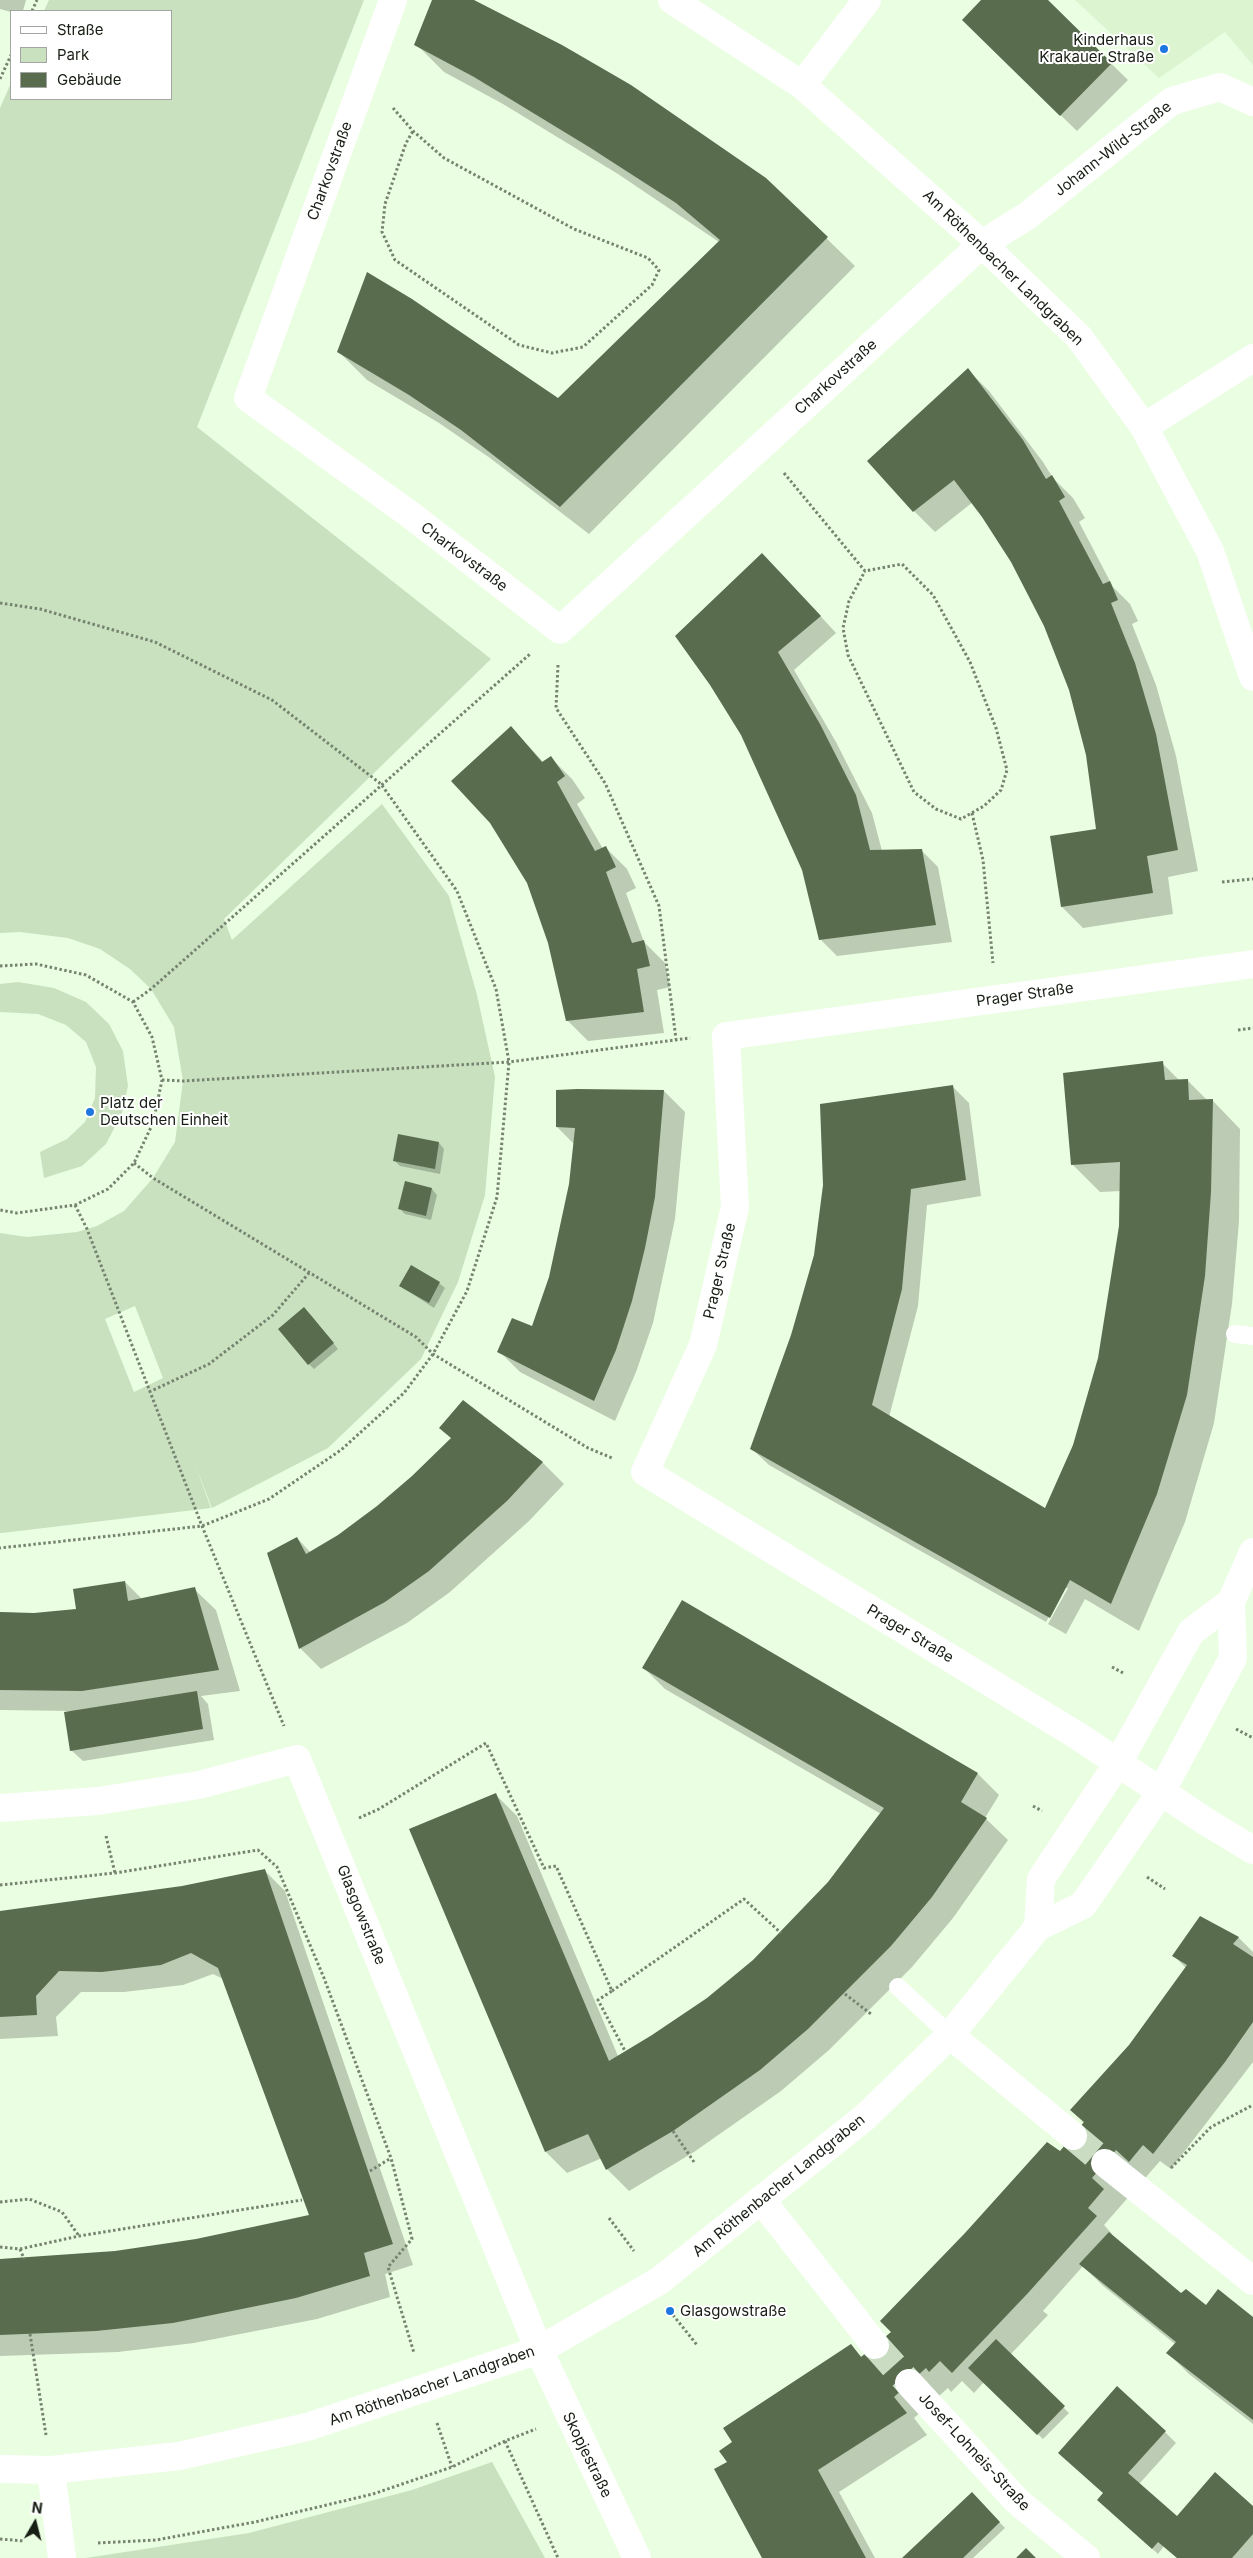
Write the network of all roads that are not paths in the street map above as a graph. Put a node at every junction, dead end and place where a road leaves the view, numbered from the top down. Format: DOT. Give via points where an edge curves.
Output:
graph roads {
  1 [pos="393,0"];
  2 [pos="672,0"];
  3 [pos="867,0"];
  4 [pos="802,85"];
  5 [pos="1253,102"];
  6 [pos="982,244"];
  7 [pos="1253,358"];
  8 [pos="1144,427"];
  9 [pos="1252,670"];
  10 [pos="1253,964"];
  11 [pos="1235,1334"];
  12 [pos="1253,1336"];
  13 [pos="1253,1552"];
  14 [pos="1232,1602"];
  15 [pos="1118,1763"];
  16 [pos="1161,1792"];
  17 [pos="0,1808"];
  18 [pos="1253,1850"];
  19 [pos="1038,1927"];
  20 [pos="898,1987"];
  21 [pos="950,2035"];
  22 [pos="1073,2136"];
  23 [pos="1105,2163"];
  24 [pos="762,2202"];
  25 [pos="1253,2281"];
  26 [pos="875,2345"];
  27 [pos="538,2350"];
  28 [pos="909,2383"];
  29 [pos="0,2469"];
  30 [pos="51,2470"];
  31 [pos="61,2551"];
  32 [pos="637,2558"];
  33 [pos="1086,2558"];
  1 -- 6 [label="street, Charkovstraße" via="248,398 560,630"];
  2 -- 4 [label="street, Am Röthenbacher Landgraben"];
  3 -- 4 [label="street"];
  4 -- 6 [label="street, Am Röthenbacher Landgraben"];
  5 -- 6 [label="street, Johann-Wild-Straße" via="1220,87 1172,101 1027,216"];
  6 -- 8 [label="street, Am Röthenbacher Landgraben" via="1079,337"];
  7 -- 8 [label="street"];
  8 -- 9 [label="street, Am Röthenbacher Landgraben" via="1210,551"];
  10 -- 15 [label="street, Prager Straße" via="726,1036 735,1207 703,1345 645,1472"];
  11 -- 12 [label="lane"];
  13 -- 14 [label="street, Am Röthenbacher Landgraben"];
  14 -- 15 [label="street" via="1191,1632"];
  14 -- 16 [label="street, Am Röthenbacher Landgraben" via="1233,1658"];
  15 -- 16 [label="street, Prager Straße"];
  15 -- 19 [label="street" via="1041,1878"];
  16 -- 18 [label="street, Prager Straße"];
  16 -- 19 [label="street, Am Röthenbacher Landgraben" via="1083,1905"];
  17 -- 27 [label="street, Glasgowstraße" via="98,1801 199,1785 297,1759"];
  19 -- 21 [label="street, Am Röthenbacher Landgraben"];
  20 -- 21 [label="lane"];
  21 -- 22 [label="street"];
  21 -- 24 [label="street, Am Röthenbacher Landgraben" via="864,2118"];
  23 -- 25 [label="street"];
  24 -- 26 [label="street"];
  24 -- 27 [label="street, Am Röthenbacher Landgraben" via="659,2281"];
  27 -- 30 [label="street, Am Röthenbacher Landgraben" via="307,2427 179,2456"];
  27 -- 32 [label="street, Skopjestraße"];
  28 -- 33 [label="street, Josef-Lohneis-Straße" via="1017,2501"];
  29 -- 30 [label="street, Am Röthenbacher Landgraben"];
  30 -- 31 [label="street"];
}
